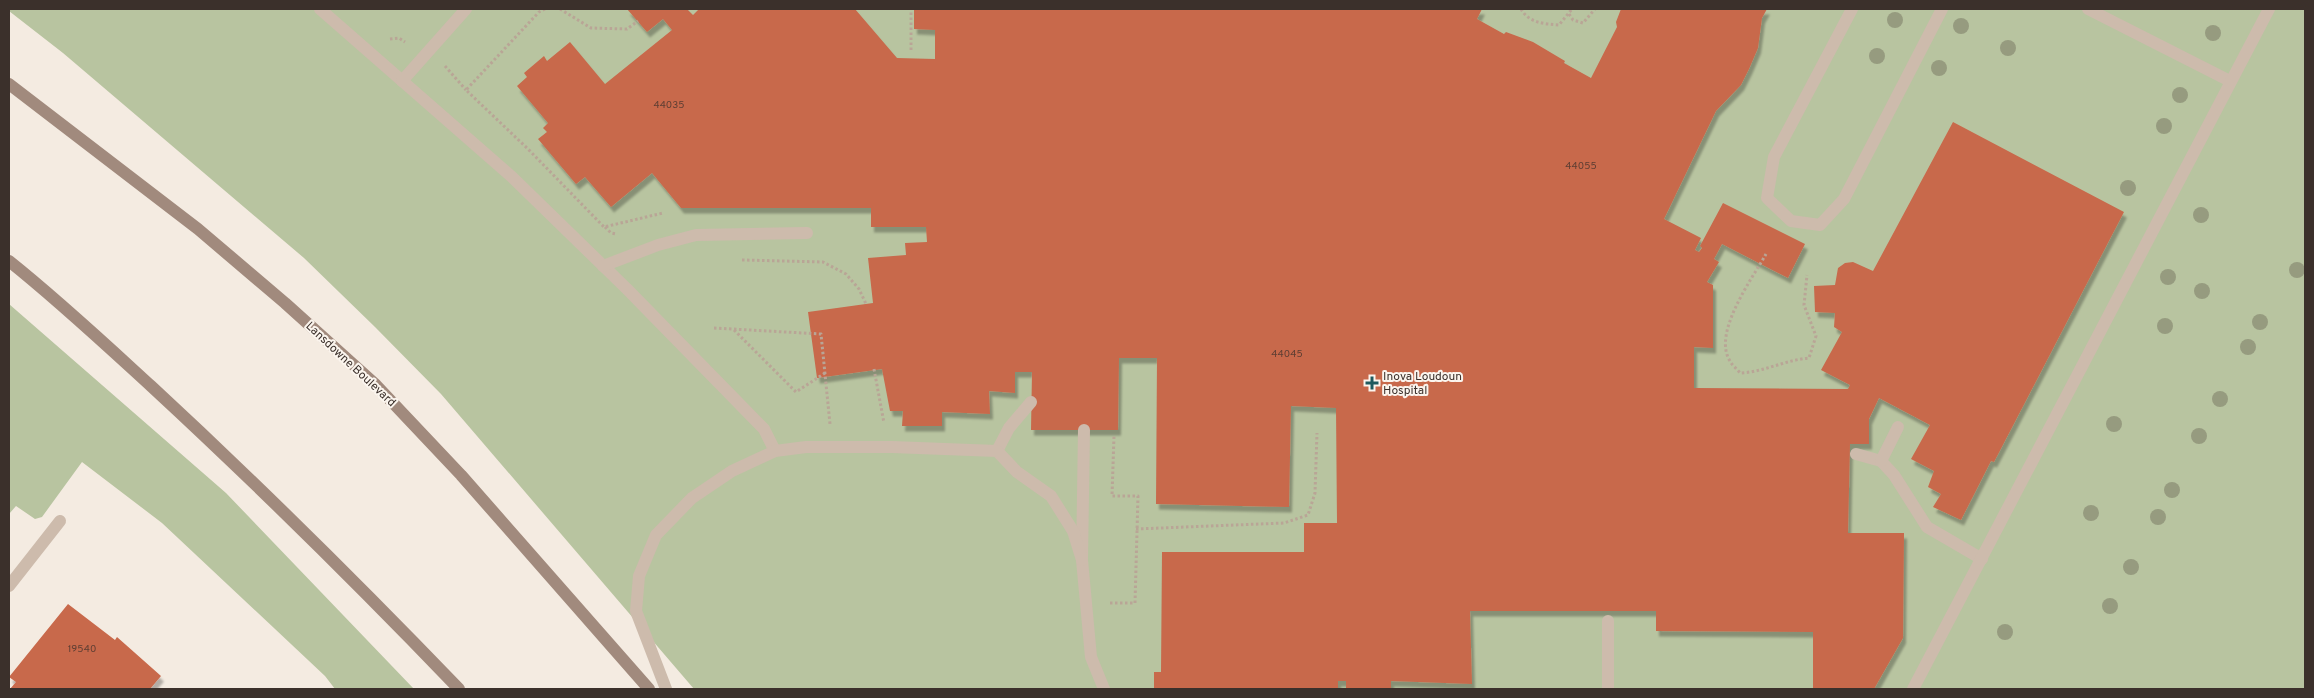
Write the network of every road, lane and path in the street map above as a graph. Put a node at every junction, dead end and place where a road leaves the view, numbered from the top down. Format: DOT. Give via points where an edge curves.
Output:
graph roads {
  1 [pos="320,9"];
  2 [pos="466,9"];
  3 [pos="545,9"];
  4 [pos="560,9"];
  5 [pos="911,9"];
  6 [pos="1521,9"];
  7 [pos="1572,9"];
  8 [pos="1595,9"];
  9 [pos="1852,9"];
  10 [pos="1942,9"];
  11 [pos="2088,9"];
  12 [pos="2269,9"];
  13 [pos="1569,14"];
  14 [pos="638,21"];
  15 [pos="911,50"];
  16 [pos="402,81"];
  17 [pos="2230,82"];
  18 [pos="9,84"];
  19 [pos="663,213"];
  20 [pos="807,233"];
  21 [pos="1766,254"];
  22 [pos="9,261"];
  23 [pos="603,266"];
  24 [pos="1807,274"];
  25 [pos="714,328"];
  26 [pos="734,329"];
  27 [pos="874,370"];
  28 [pos="825,373"];
  29 [pos="1031,402"];
  30 [pos="821,424"];
  31 [pos="888,425"];
  32 [pos="1898,427"];
  33 [pos="1084,430"];
  34 [pos="1317,433"];
  35 [pos="1114,436"];
  36 [pos="775,451"];
  37 [pos="997,451"];
  38 [pos="1856,454"];
  39 [pos="1881,461"];
  40 [pos="60,522"];
  41 [pos="1136,529"];
  42 [pos="1982,558"];
  43 [pos="1082,560"];
  44 [pos="9,586"];
  45 [pos="1108,611"];
  46 [pos="1608,621"];
  47 [pos="458,689"];
  48 [pos="649,689"];
  49 [pos="666,689"];
  50 [pos="1104,689"];
  51 [pos="1608,689"];
  52 [pos="1914,689"];
  1 -- 16 [label="lane"];
  2 -- 16 [label="lane"];
  3 -- 19 [label="path" via="538,12 466,90 604,227"];
  4 -- 14 [label="path" via="591,28 626,29"];
  5 -- 15 [label="path"];
  6 -- 13 [label="path" via="1539,24 1559,25"];
  7 -- 13 [label="path"];
  8 -- 13 [label="path" via="1583,23 1573,20"];
  9 -- 10 [label="lane" via="1774,158 1767,198 1791,221 1820,225 1844,199"];
  11 -- 17 [label="lane"];
  12 -- 17 [label="lane"];
  16 -- 23 [label="lane" via="512,177"];
  17 -- 42 [label="lane"];
  18 -- 48 [label="main road, Lansdowne Boulevard" via="198,229 376,385 461,475"];
  20 -- 23 [label="lane" via="696,235 658,245"];
  21 -- 24 [label="path" via="1727,323 1729,360 1740,373 1754,372 1792,359 1809,358 1816,336 1804,305"];
  22 -- 47 [label="main road" via="49,293 231,460"];
  23 -- 36 [label="lane" via="764,429"];
  25 -- 26 [label="path"];
  26 -- 28 [label="path" via="796,392"];
  26 -- 28 [label="path" via="821,334"];
  27 -- 31 [label="path" via="883,422"];
  28 -- 30 [label="path" via="830,424"];
  29 -- 37 [label="lane" via="1009,428"];
  32 -- 39 [label="lane"];
  33 -- 43 [label="lane"];
  34 -- 41 [label="path" via="1315,493 1308,516 1284,524"];
  35 -- 41 [label="path" via="1112,496 1138,496"];
  36 -- 37 [label="lane" via="806,447"];
  36 -- 49 [label="lane" via="732,471 692,498 656,535 639,576 636,611"];
  37 -- 43 [label="lane" via="1018,472 1051,496 1073,531"];
  38 -- 39 [label="lane"];
  39 -- 42 [label="lane" via="1894,475 1927,528"];
  40 -- 44 [label="lane"];
  41 -- 45 [label="path" via="1135,603 1107,603"];
  42 -- 52 [label="lane"];
  43 -- 50 [label="lane" via="1091,657"];
  46 -- 51 [label="lane"];
}
